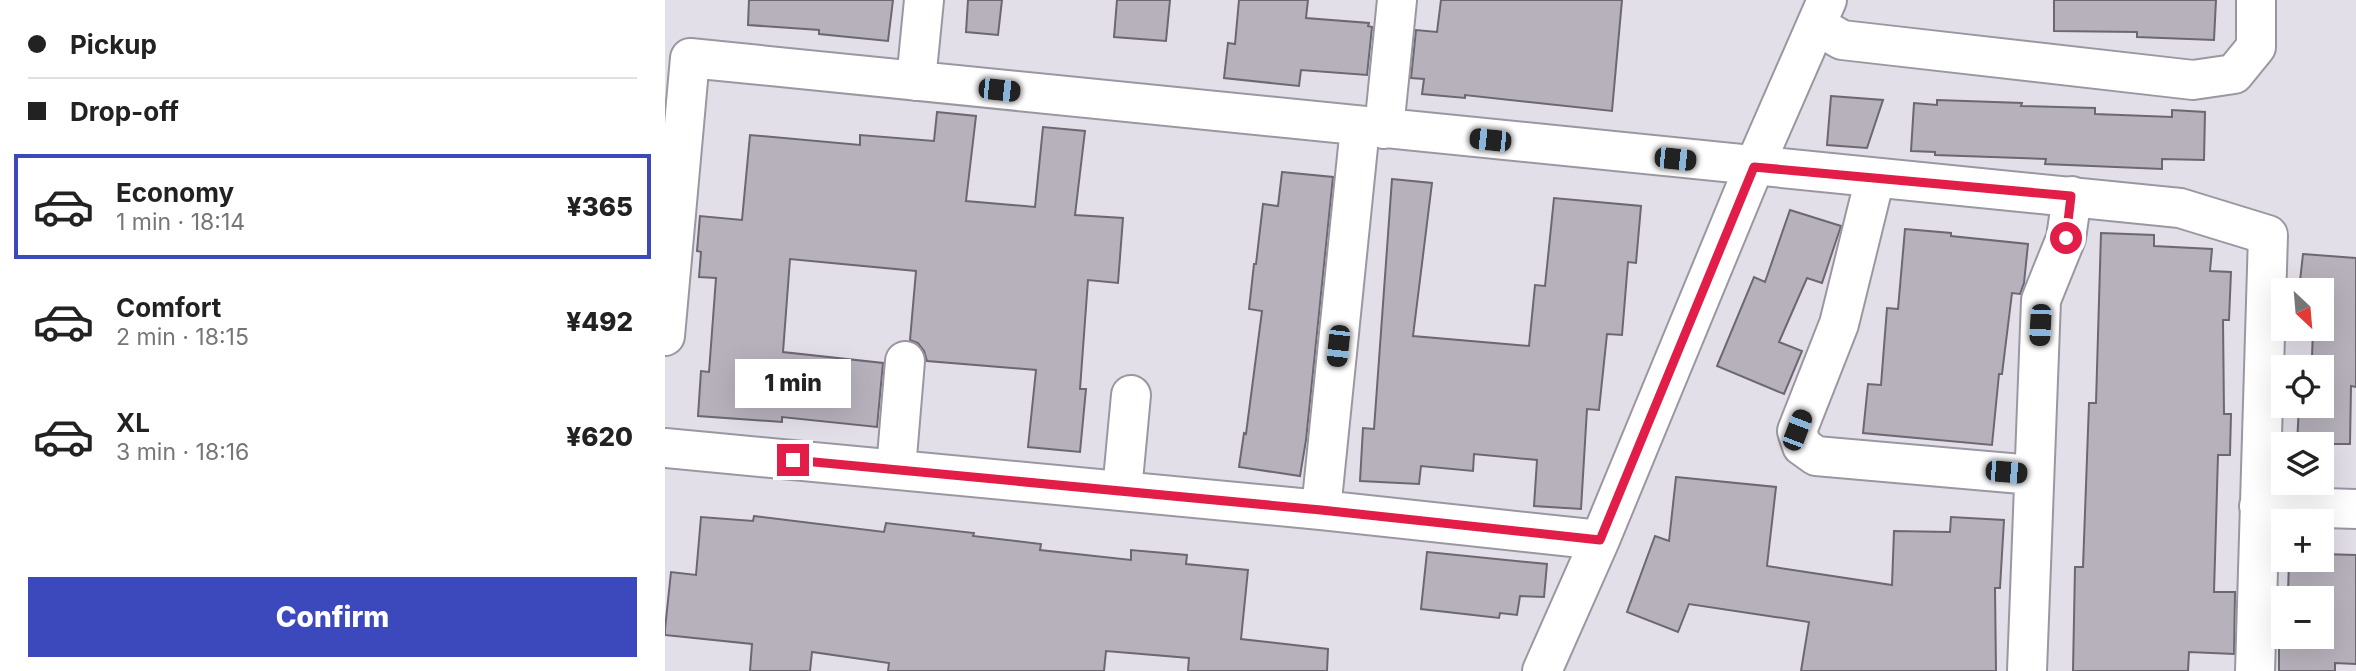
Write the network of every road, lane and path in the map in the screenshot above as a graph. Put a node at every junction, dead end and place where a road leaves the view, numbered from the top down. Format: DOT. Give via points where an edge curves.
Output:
graph roads {
  1 [pos="924,0"];
  2 [pos="1397,0"];
  3 [pos="2256,0"];
  4 [pos="1821,13"];
  5 [pos="916,81"];
  6 [pos="1372,128"];
  7 [pos="1754,167"];
  8 [pos="1875,178"];
  9 [pos="2071,196"];
  10 [pos="665,336"];
  11 [pos="905,361"];
  12 [pos="1131,395"];
  13 [pos="665,447"];
  14 [pos="896,469"];
  15 [pos="2033,475"];
  16 [pos="1122,491"];
  17 [pos="2259,506"];
  18 [pos="2356,509"];
  19 [pos="1321,510"];
  20 [pos="1600,540"];
  21 [pos="1542,671"];
  22 [pos="2027,671"];
  23 [pos="2255,671"];
  1 -- 5 [label="street"];
  2 -- 6 [label="street"];
  3 -- 4 [label="street" via="2256,47 2234,74 2193,80 1842,40"];
  4 -- 7 [label="street"];
  5 -- 6 [label="street"];
  5 -- 10 [label="street" via="690,58"];
  6 -- 7 [label="street"];
  6 -- 19 [label="street"];
  7 -- 8 [label="street"];
  7 -- 20 [label="street"];
  8 -- 9 [label="street"];
  8 -- 15 [label="street" via="1839,324 1797,430 1802,446 1816,456"];
  9 -- 15 [label="street" via="2066,238 2041,300"];
  9 -- 17 [label="street" via="2180,208 2268,235"];
  11 -- 14 [label="street"];
  12 -- 16 [label="street"];
  13 -- 14 [label="street"];
  14 -- 16 [label="street"];
  15 -- 22 [label="street"];
  16 -- 19 [label="street"];
  17 -- 18 [label="street"];
  17 -- 23 [label="street"];
  19 -- 20 [label="street"];
  20 -- 21 [label="street"];
}
